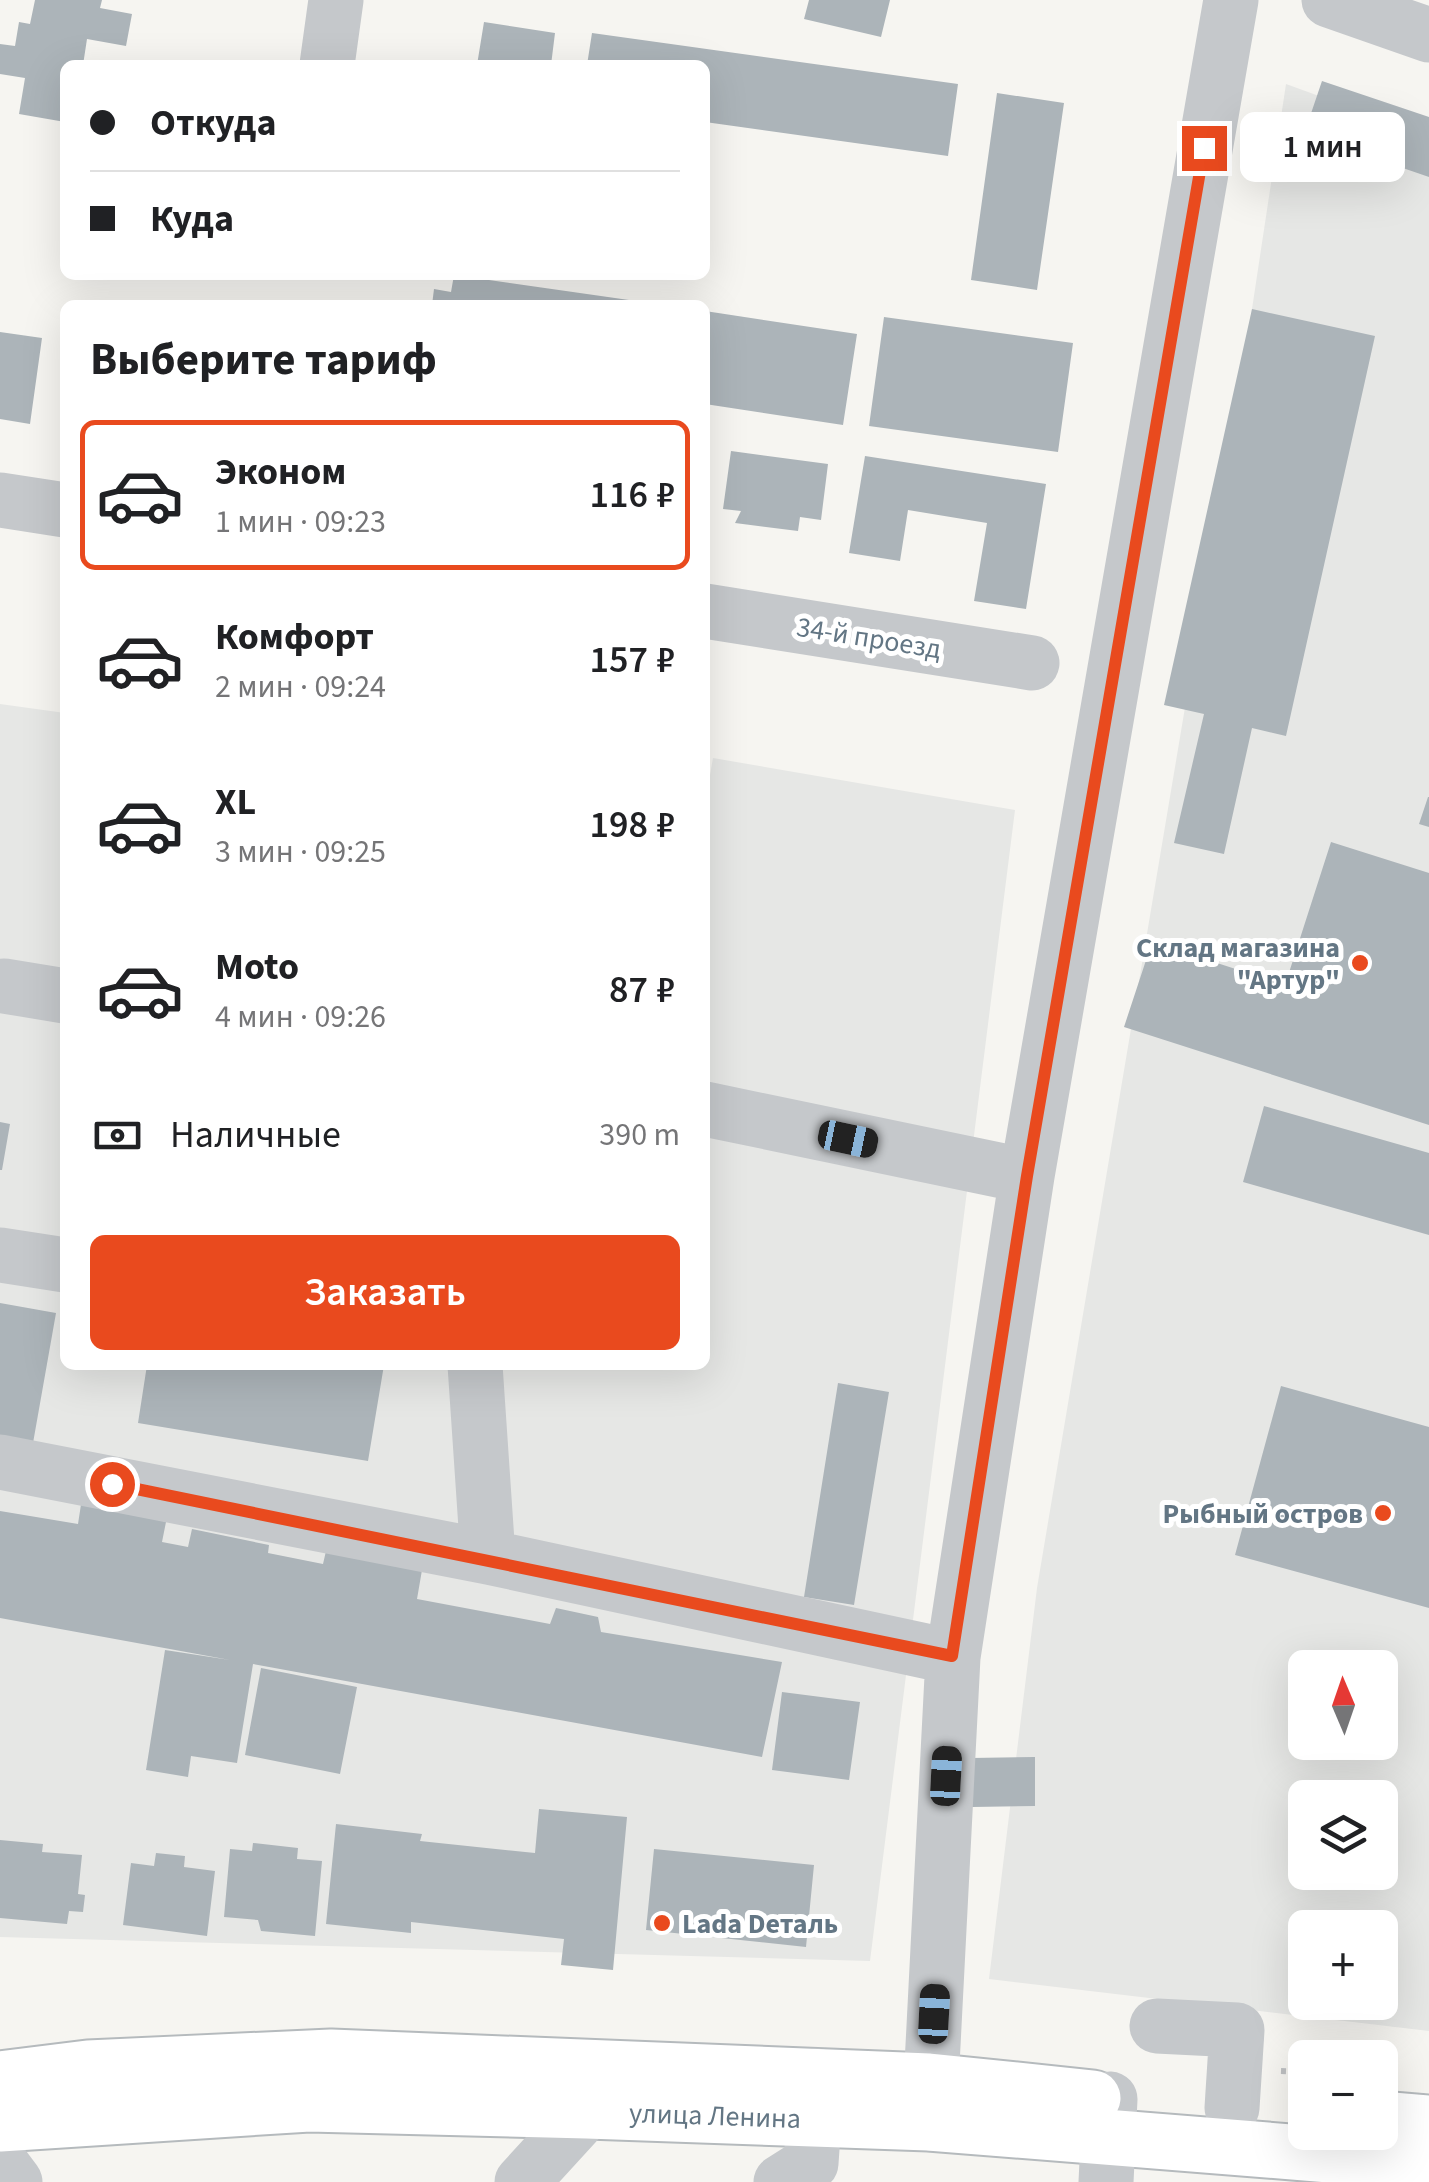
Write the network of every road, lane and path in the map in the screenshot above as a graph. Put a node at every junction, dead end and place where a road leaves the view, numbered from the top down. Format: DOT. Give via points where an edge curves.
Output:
graph roads {
  1 [pos="336,0"];
  2 [pos="1231,0"];
  3 [pos="1329,0"];
  4 [pos="1429,35"];
  5 [pos="327,60"];
  6 [pos="0,500"];
  7 [pos="60,509"];
  8 [pos="710,612"];
  9 [pos="1032,662"];
  10 [pos="4,986"];
  11 [pos="60,995"];
  12 [pos="710,1110"];
  13 [pos="1027,1176"];
  14 [pos="0,1254"];
  15 [pos="60,1264"];
  16 [pos="475,1370"];
  17 [pos="0,1462"];
  18 [pos="488,1558"];
  19 [pos="952,1656"];
  20 [pos="1157,2026"];
  21 [pos="0,2079"];
  22 [pos="816,2097"];
  23 [pos="930,2102"];
  24 [pos="1232,2108"];
  25 [pos="588,2111"];
  26 [pos="1288,2113"];
  27 [pos="1398,2121"];
  28 [pos="1429,2123"];
  29 [pos="0,2124"];
  30 [pos="1108,2139"];
  31 [pos="0,2162"];
  32 [pos="1429,2163"];
  33 [pos="14,2182"];
  34 [pos="522,2182"];
  35 [pos="781,2182"];
  1 -- 5 [label="street"];
  2 -- 13 [label="street"];
  3 -- 4 [label="street"];
  6 -- 7 [label="street"];
  8 -- 9 [label="street, 34-й проезд"];
  10 -- 11 [label="street"];
  12 -- 13 [label="street"];
  13 -- 19 [label="street"];
  14 -- 15 [label="street"];
  16 -- 18 [label="street"];
  17 -- 18 [label="street"];
  18 -- 19 [label="street"];
  19 -- 23 [label="street"];
  20 -- 24 [label="street" via="1237,2030"];
  21 -- 22 [label="main road, улица Ленина" via="331,2056"];
  22 -- 23 [label="main road, улица Ленина"];
  22 -- 25 [label="main road, улица Ленина"];
  22 -- 35 [label="street" via="811,2163"];
  23 -- 30 [label="main road, улица Ленина"];
  24 -- 26 [label="main road, улица Ленина"];
  24 -- 30 [label="main road, улица Ленина"];
  25 -- 29 [label="main road, улица Ленина" via="310,2104"];
  25 -- 34 [label="street"];
  27 -- 28 [label="main road"];
  30 -- 32 [label="main road, улица Ленина"];
  31 -- 33 [label="street"];
}
